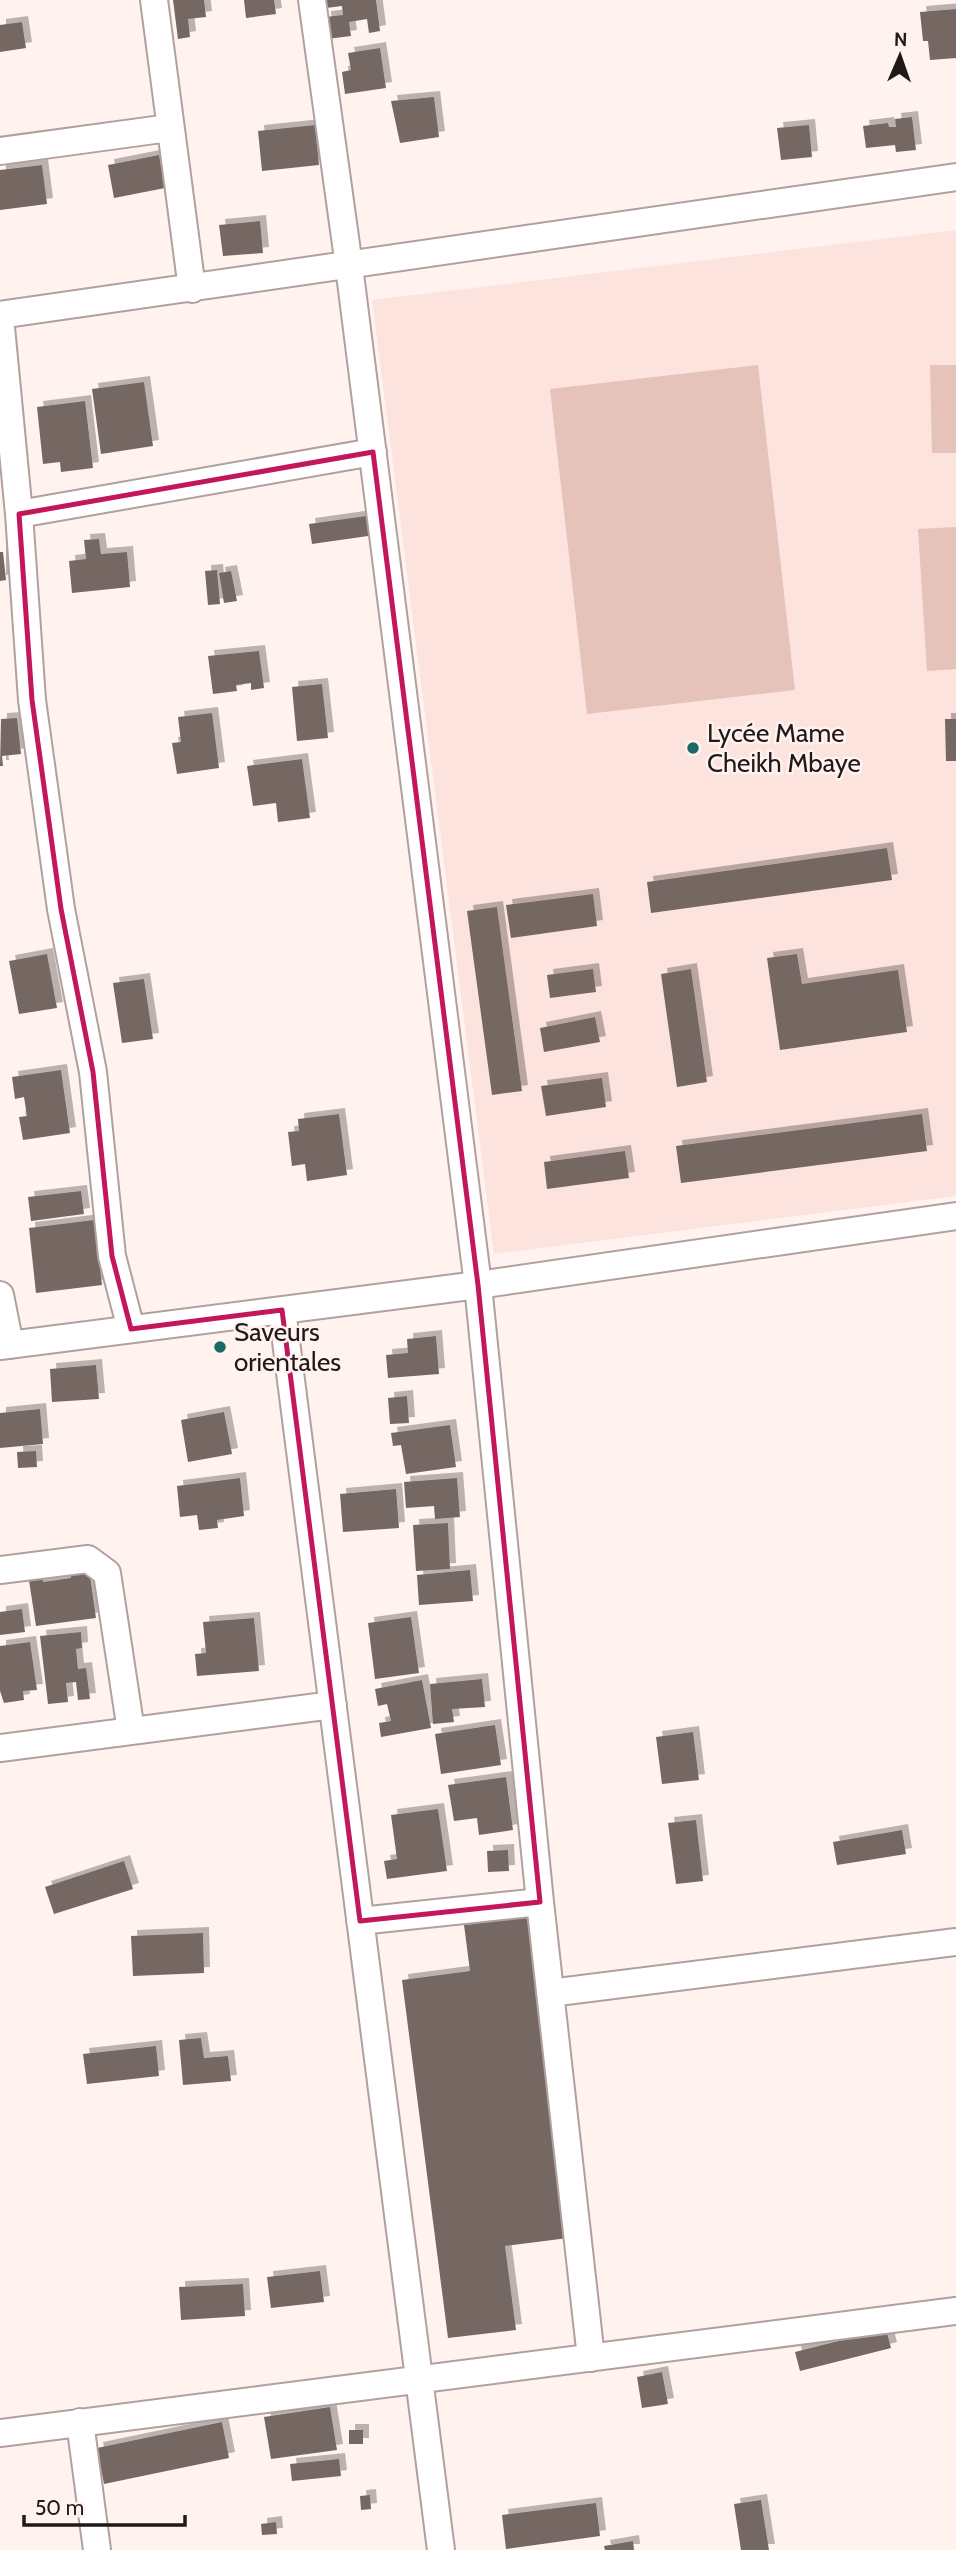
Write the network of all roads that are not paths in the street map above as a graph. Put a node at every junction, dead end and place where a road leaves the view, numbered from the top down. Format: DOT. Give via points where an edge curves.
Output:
graph roads {
  1 [pos="154,0"];
  2 [pos="312,0"];
  3 [pos="169,128"];
  4 [pos="0,151"];
  5 [pos="956,177"];
  6 [pos="349,266"];
  7 [pos="192,289"];
  8 [pos="0,316"];
  9 [pos="373,452"];
  10 [pos="19,514"];
  11 [pos="956,1216"];
  12 [pos="478,1285"];
  13 [pos="0,1295"];
  14 [pos="282,1310"];
  15 [pos="131,1329"];
  16 [pos="5,1346"];
  17 [pos="0,1570"];
  18 [pos="333,1705"];
  19 [pos="131,1731"];
  20 [pos="0,1748"];
  21 [pos="540,1902"];
  22 [pos="360,1922"];
  23 [pos="956,1942"];
  24 [pos="550,1993"];
  25 [pos="956,2311"];
  26 [pos="591,2358"];
  27 [pos="419,2379"];
  28 [pos="80,2422"];
  29 [pos="0,2433"];
  30 [pos="97,2550"];
  31 [pos="440,2550"];
  1 -- 3 [label="street"];
  2 -- 6 [label="street"];
  3 -- 4 [label="street"];
  3 -- 7 [label="street"];
  5 -- 6 [label="street"];
  6 -- 7 [label="street"];
  6 -- 9 [label="street"];
  7 -- 8 [label="street"];
  8 -- 10 [label="street"];
  9 -- 10 [label="street"];
  9 -- 12 [label="street"];
  10 -- 15 [label="street" via="32,700 61,909 93,1072 112,1256"];
  11 -- 12 [label="street"];
  12 -- 14 [label="street"];
  12 -- 21 [label="street"];
  13 -- 16 [label="street"];
  14 -- 15 [label="street"];
  14 -- 18 [label="street"];
  15 -- 16 [label="street"];
  17 -- 19 [label="street" via="88,1559 107,1573"];
  18 -- 19 [label="street"];
  18 -- 22 [label="street"];
  19 -- 20 [label="street"];
  21 -- 22 [label="street"];
  21 -- 24 [label="street"];
  22 -- 27 [label="street"];
  23 -- 24 [label="street"];
  24 -- 26 [label="street"];
  25 -- 26 [label="street"];
  26 -- 27 [label="street"];
  27 -- 28 [label="street"];
  27 -- 31 [label="street"];
  28 -- 29 [label="street"];
  28 -- 30 [label="street"];
}
